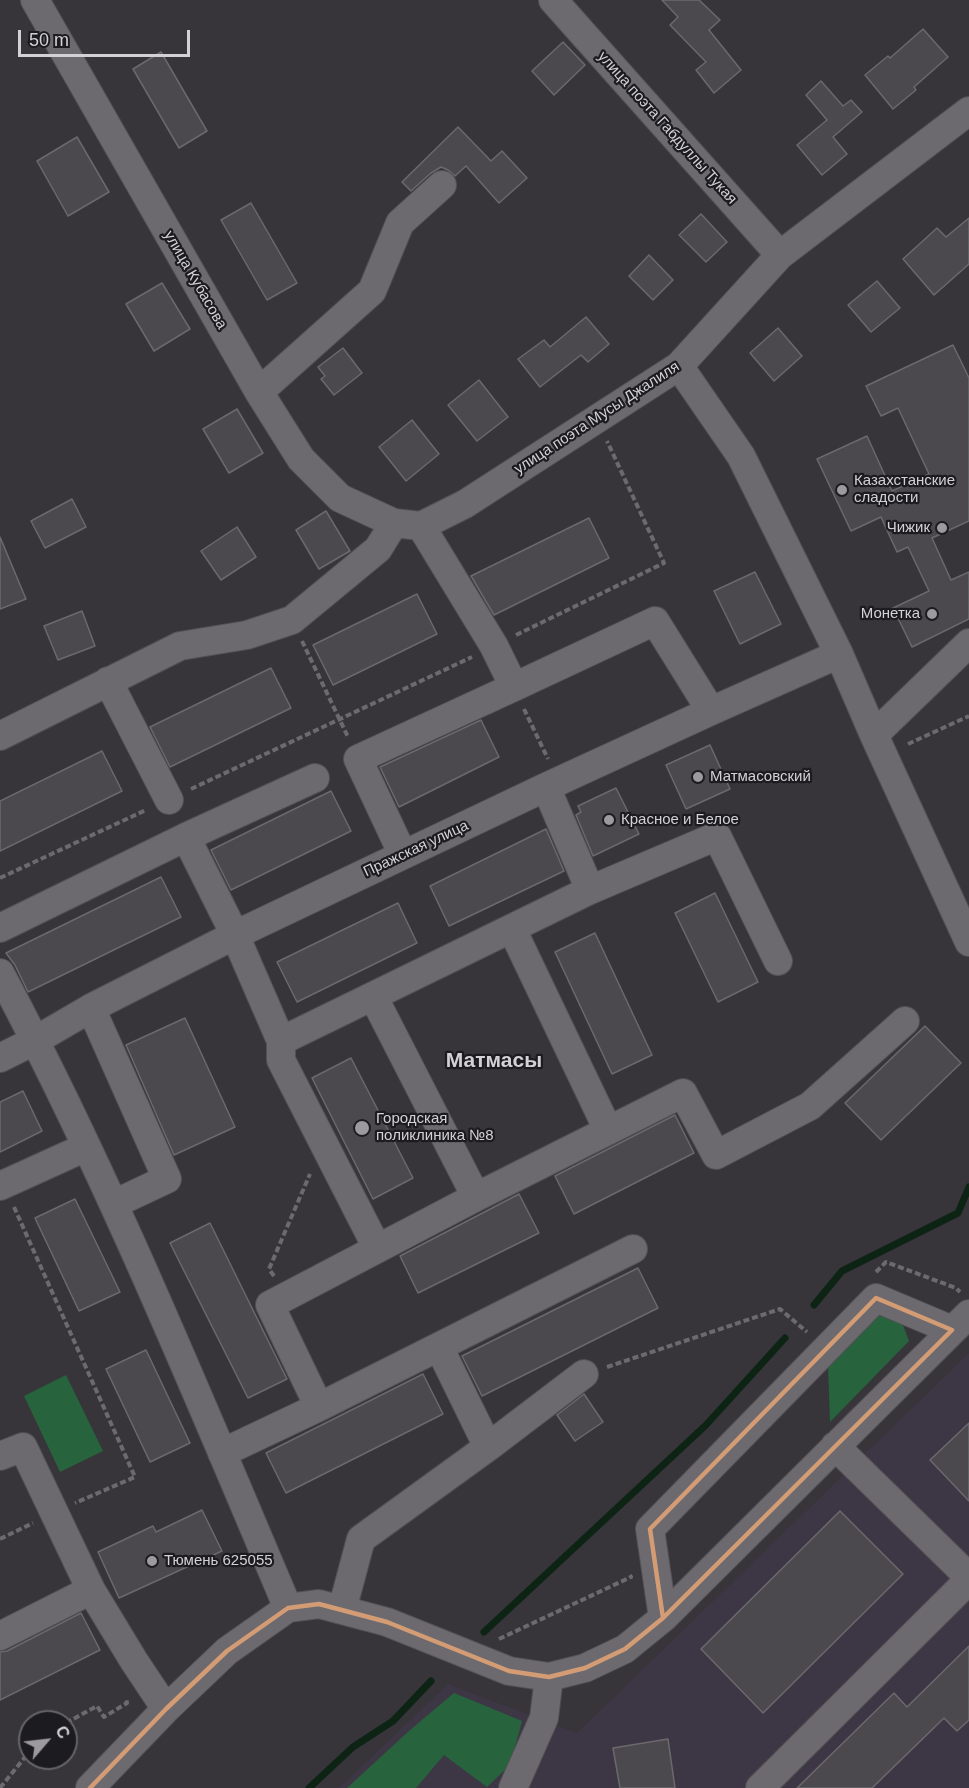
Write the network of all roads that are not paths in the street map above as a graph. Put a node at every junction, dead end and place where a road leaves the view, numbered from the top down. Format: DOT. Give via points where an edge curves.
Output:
graph roads {
  1 [pos="35,0"];
  2 [pos="553,0"];
  3 [pos="969,111"];
  4 [pos="442,185"];
  5 [pos="780,255"];
  6 [pos="679,366"];
  7 [pos="259,392"];
  8 [pos="408,524"];
  9 [pos="969,643"];
  10 [pos="840,654"];
  11 [pos="108,681"];
  12 [pos="514,687"];
  13 [pos="711,711"];
  14 [pos="873,735"];
  15 [pos="0,736"];
  16 [pos="315,778"];
  17 [pos="552,784"];
  18 [pos="168,800"];
  19 [pos="186,837"];
  20 [pos="403,855"];
  21 [pos="590,890"];
  22 [pos="0,928"];
  23 [pos="512,929"];
  24 [pos="235,935"];
  25 [pos="969,942"];
  26 [pos="778,961"];
  27 [pos="0,973"];
  28 [pos="373,996"];
  29 [pos="91,1008"];
  30 [pos="905,1021"];
  31 [pos="36,1040"];
  32 [pos="281,1041"];
  33 [pos="0,1058"];
  34 [pos="608,1130"];
  35 [pos="86,1147"];
  36 [pos="2,1185"];
  37 [pos="476,1197"];
  38 [pos="114,1204"];
  39 [pos="377,1248"];
  40 [pos="633,1249"];
  41 [pos="961,1313"];
  42 [pos="440,1347"];
  43 [pos="584,1374"];
  44 [pos="320,1407"];
  45 [pos="835,1446"];
  46 [pos="488,1447"];
  47 [pos="222,1453"];
  48 [pos="0,1456"];
  49 [pos="969,1578"];
  50 [pos="92,1590"];
  51 [pos="288,1608"];
  52 [pos="342,1610"];
  53 [pos="663,1618"];
  54 [pos="0,1636"];
  55 [pos="549,1677"];
  56 [pos="166,1709"];
  57 [pos="90,1788"];
  58 [pos="513,1788"];
  59 [pos="760,1788"];
  1 -- 7 [label="street, улица Кубасова"];
  2 -- 5 [label="street, улица поэта Габдуллы Тукая"];
  3 -- 5 [label="street, улица поэта Мусы Джалиля"];
  4 -- 7 [label="street" via="400,223 372,291"];
  5 -- 6 [label="street, улица поэта Мусы Джалиля"];
  6 -- 8 [label="street, улица поэта Мусы Джалиля" via="465,504"];
  6 -- 10 [label="street" via="741,456"];
  7 -- 8 [label="street, улица Кубасова" via="301,459 340,498"];
  8 -- 11 [label="street" via="292,620 247,635 180,646"];
  8 -- 12 [label="street" via="494,646"];
  9 -- 14 [label="street"];
  10 -- 13 [label="street, Пражская улица"];
  10 -- 14 [label="street"];
  11 -- 15 [label="street"];
  11 -- 18 [label="street"];
  12 -- 13 [label="street" via="655,621"];
  12 -- 20 [label="street" via="358,759"];
  13 -- 17 [label="street, Пражская улица"];
  14 -- 25 [label="street"];
  16 -- 19 [label="street"];
  17 -- 20 [label="street, Пражская улица"];
  17 -- 21 [label="street"];
  19 -- 22 [label="street"];
  19 -- 24 [label="street"];
  20 -- 24 [label="street, Пражская улица"];
  21 -- 23 [label="street"];
  21 -- 26 [label="street" via="717,836"];
  23 -- 28 [label="street"];
  23 -- 34 [label="street"];
  24 -- 29 [label="street, Пражская улица"];
  24 -- 32 [label="street"];
  27 -- 31 [label="street"];
  28 -- 32 [label="street"];
  28 -- 37 [label="street"];
  29 -- 31 [label="street, Пражская улица"];
  29 -- 38 [label="street" via="167,1179"];
  30 -- 34 [label="street" via="810,1106 716,1155 683,1093"];
  31 -- 33 [label="street, Пражская улица"];
  31 -- 35 [label="street"];
  32 -- 39 [label="street" via="281,1060"];
  34 -- 37 [label="street"];
  35 -- 36 [label="street"];
  35 -- 38 [label="street"];
  37 -- 39 [label="street"];
  38 -- 47 [label="street"];
  39 -- 44 [label="street" via="270,1305"];
  40 -- 42 [label="street"];
  41 -- 45 [label="street"];
  41 -- 53 [label="street" via="876,1298 650,1529"];
  42 -- 44 [label="street"];
  42 -- 46 [label="street"];
  43 -- 46 [label="street"];
  44 -- 47 [label="street"];
  45 -- 49 [label="street"];
  45 -- 53 [label="street"];
  46 -- 52 [label="street" via="361,1539"];
  47 -- 51 [label="street"];
  48 -- 50 [label="street" via="23,1447"];
  49 -- 59 [label="street"];
  50 -- 54 [label="street"];
  50 -- 56 [label="street"];
  51 -- 52 [label="street" via="319,1604"];
  51 -- 56 [label="street" via="227,1651"];
  52 -- 55 [label="street" via="387,1622 509,1671"];
  53 -- 55 [label="street" via="626,1649 585,1668"];
  55 -- 58 [label="street" via="544,1718"];
  56 -- 57 [label="street"];
}
